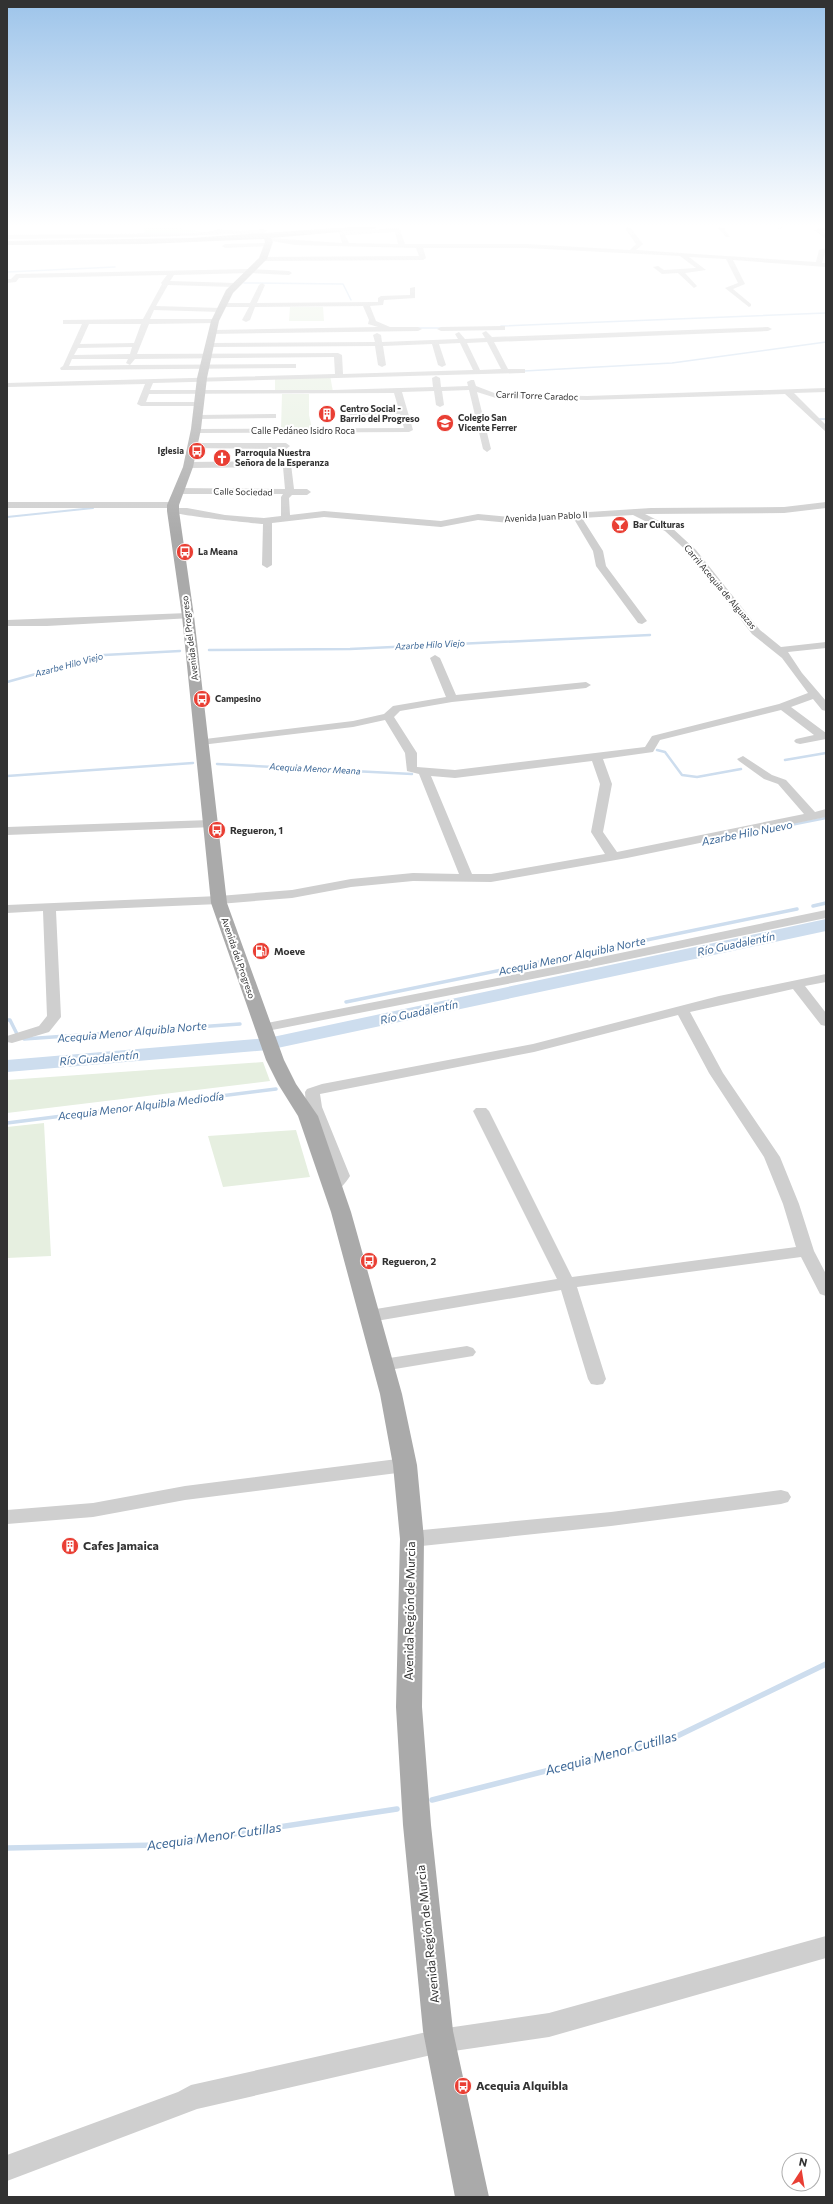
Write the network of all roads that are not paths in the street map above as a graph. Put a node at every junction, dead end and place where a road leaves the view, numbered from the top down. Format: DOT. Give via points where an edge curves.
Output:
graph roads {
  1 [pos="458,329"];
  2 [pos="484,329"];
  3 [pos="83,330"];
  4 [pos="144,330"];
  5 [pos="212,330"];
  6 [pos="364,330"];
  7 [pos="376,330"];
  8 [pos="390,330"];
  9 [pos="394,330"];
  10 [pos="746,330"];
  11 [pos="490,340"];
  12 [pos="462,341"];
  13 [pos="435,342"];
  14 [pos="379,344"];
  15 [pos="138,345"];
  16 [pos="76,346"];
  17 [pos="208,356"];
  18 [pos="71,357"];
  19 [pos="133,357"];
  20 [pos="381,365"];
  21 [pos="402,365"];
  22 [pos="300,366"];
  23 [pos="129,367"];
  24 [pos="64,368"];
  25 [pos="436,368"];
  26 [pos="476,370"];
  27 [pos="522,371"];
  28 [pos="506,372"];
  29 [pos="469,373"];
  30 [pos="402,374"];
  31 [pos="330,375"];
  32 [pos="339,375"];
  33 [pos="275,376"];
  34 [pos="202,378"];
  35 [pos="150,380"];
  36 [pos="118,382"];
  37 [pos="57,383"];
  38 [pos="7,385"];
  39 [pos="438,388"];
  40 [pos="473,388"];
  41 [pos="400,389"];
  42 [pos="826,390"];
  43 [pos="202,391"];
  44 [pos="348,391"];
  45 [pos="787,391"];
  46 [pos="146,392"];
  47 [pos="333,392"];
  48 [pos="316,401"];
  49 [pos="200,404"];
  50 [pos="274,404"];
  51 [pos="440,405"];
  52 [pos="349,407"];
  53 [pos="404,412"];
  54 [pos="198,417"];
  55 [pos="196,430"];
  56 [pos="826,430"];
  57 [pos="271,431"];
  58 [pos="351,431"];
  59 [pos="193,446"];
  60 [pos="286,446"];
  61 [pos="487,449"];
  62 [pos="189,465"];
  63 [pos="178,491"];
  64 [pos="290,492"];
  65 [pos="307,492"];
  66 [pos="7,505"];
  67 [pos="826,505"];
  68 [pos="173,508"];
  69 [pos="636,513"];
  70 [pos="576,515"];
  71 [pos="286,519"];
  72 [pos="268,520"];
  73 [pos="267,565"];
  74 [pos="188,616"];
  75 [pos="642,621"];
  76 [pos="7,623"];
  77 [pos="826,644"];
  78 [pos="778,650"];
  79 [pos="435,658"];
  80 [pos="586,685"];
  81 [pos="814,695"];
  82 [pos="452,699"];
  83 [pos="783,706"];
  84 [pos="826,708"];
  85 [pos="388,716"];
  86 [pos="800,741"];
  87 [pos="201,742"];
  88 [pos="596,757"];
  89 [pos="743,759"];
  90 [pos="424,772"];
  91 [pos="826,813"];
  92 [pos="812,816"];
  93 [pos="210,824"];
  94 [pos="7,831"];
  95 [pos="613,856"];
  96 [pos="467,878"];
  97 [pos="219,900"];
  98 [pos="49,907"];
  99 [pos="7,909"];
  100 [pos="826,914"];
  101 [pos="826,978"];
  102 [pos="796,984"];
  103 [pos="682,1010"];
  104 [pos="826,1022"];
  105 [pos="12,1039"];
  106 [pos="268,1044"];
  107 [pos="481,1111"];
  108 [pos="332,1187"];
  109 [pos="806,1251"];
  110 [pos="567,1283"];
  111 [pos="826,1290"];
  112 [pos="370,1316"];
  113 [pos="467,1352"];
  114 [pos="383,1365"];
  115 [pos="597,1379"];
  116 [pos="405,1465"];
  117 [pos="781,1497"];
  118 [pos="7,1517"];
  119 [pos="412,1539"];
  120 [pos="826,1947"];
  121 [pos="440,2041"];
  122 [pos="7,2168"];
  123 [pos="472,2197"];
  1 -- 12 [label="street"];
  2 -- 11 [label="street"];
  3 -- 16 [label="street"];
  4 -- 15 [label="street"];
  5 -- 17 [label="main road"];
  6 -- 7 [label="street"];
  7 -- 8 [label="street"];
  7 -- 14 [label="street"];
  8 -- 9 [label="street"];
  10 -- 11 [label="street"];
  11 -- 12 [label="street"];
  11 -- 28 [label="street"];
  12 -- 13 [label="street"];
  12 -- 26 [label="street"];
  13 -- 14 [label="street"];
  13 -- 25 [label="street"];
  14 -- 17 [label="street"];
  14 -- 20 [label="street"];
  15 -- 16 [label="street"];
  15 -- 19 [label="street"];
  16 -- 18 [label="street"];
  17 -- 19 [label="street"];
  17 -- 22 [label="street"];
  17 -- 23 [label="street"];
  17 -- 32 [label="street" via="338,355"];
  17 -- 34 [label="main road"];
  18 -- 19 [label="street"];
  18 -- 24 [label="street"];
  19 -- 23 [label="street"];
  21 -- 30 [label="street"];
  23 -- 24 [label="street"];
  23 -- 36 [label="street" via="120,371"];
  24 -- 37 [label="street"];
  25 -- 26 [label="street"];
  25 -- 29 [label="street"];
  25 -- 30 [label="street"];
  25 -- 39 [label="street"];
  26 -- 28 [label="street"];
  26 -- 29 [label="street"];
  27 -- 28 [label="street"];
  29 -- 40 [label="street"];
  30 -- 32 [label="street"];
  30 -- 41 [label="street"];
  31 -- 32 [label="street"];
  31 -- 33 [label="street"];
  31 -- 47 [label="street"];
  33 -- 34 [label="street"];
  33 -- 50 [label="street"];
  34 -- 35 [label="street"];
  34 -- 43 [label="main road"];
  35 -- 36 [label="street"];
  35 -- 46 [label="street"];
  36 -- 37 [label="street"];
  37 -- 38 [label="street"];
  39 -- 40 [label="street, Carril Torre Caradoc"];
  39 -- 41 [label="street, Carril Torre Caradoc"];
  39 -- 51 [label="street"];
  40 -- 45 [label="street, Carril Torre Caradoc" via="496,396 587,398"];
  40 -- 61 [label="street"];
  41 -- 44 [label="street, Carril Torre Caradoc"];
  41 -- 53 [label="street"];
  42 -- 45 [label="street, Carril Torre Caradoc"];
  43 -- 46 [label="street, Carril Torre Caradoc"];
  43 -- 49 [label="main road"];
  43 -- 50 [label="street, Carril Torre Caradoc"];
  44 -- 47 [label="street, Carril Torre Caradoc"];
  44 -- 52 [label="street"];
  45 -- 56 [label="street"];
  46 -- 49 [label="street" via="141,404"];
  47 -- 50 [label="street, Carril Torre Caradoc"];
  48 -- 52 [label="street"];
  49 -- 54 [label="main road"];
  50 -- 54 [label="street"];
  50 -- 57 [label="street"];
  52 -- 53 [label="street"];
  52 -- 58 [label="street"];
  53 -- 58 [label="street, Calle Pedáneo Isidro Roca" via="409,430"];
  54 -- 55 [label="main road"];
  55 -- 57 [label="street, Calle Pedáneo Isidro Roca"];
  55 -- 59 [label="main road"];
  57 -- 58 [label="street, Calle Pedáneo Isidro Roca"];
  59 -- 60 [label="street"];
  59 -- 62 [label="main road"];
  62 -- 63 [label="main road"];
  62 -- 64 [label="street" via="287,464 285,482"];
  63 -- 64 [label="street, Calle Sociedad"];
  63 -- 68 [label="main road"];
  64 -- 65 [label="street, Calle Sociedad"];
  64 -- 71 [label="street" via="285,497"];
  66 -- 68 [label="street, Avenida Juan Pablo II"];
  67 -- 69 [label="street, Avenida Juan Pablo II" via="784,510"];
  68 -- 72 [label="street, Avenida Juan Pablo II"];
  68 -- 74 [label="main road, Avenida del Progreso"];
  69 -- 70 [label="street, Avenida Juan Pablo II"];
  69 -- 78 [label="street, Carril Acequia de Alguazas" via="668,529 693,552 756,632"];
  70 -- 71 [label="street, Avenida Juan Pablo II" via="512,520 478,518 440,524 332,515"];
  70 -- 75 [label="street" via="598,551 601,566"];
  71 -- 72 [label="street, Avenida Juan Pablo II"];
  72 -- 73 [label="street"];
  74 -- 76 [label="street"];
  74 -- 87 [label="main road, Avenida del Progreso"];
  77 -- 78 [label="street"];
  78 -- 81 [label="street, Carril Acequia de Alguazas" via="786,656"];
  79 -- 82 [label="street"];
  80 -- 82 [label="street"];
  81 -- 83 [label="street"];
  81 -- 84 [label="street, Carril Acequia de Alguazas"];
  82 -- 85 [label="street" via="397,708"];
  83 -- 86 [label="street" via="823,736"];
  83 -- 88 [label="street" via="656,738 649,750"];
  85 -- 87 [label="street" via="353,724"];
  85 -- 90 [label="street" via="411,753 411,769"];
  87 -- 93 [label="main road, Avenida del Progreso"];
  88 -- 90 [label="street" via="455,774"];
  88 -- 95 [label="street" via="606,784 597,832"];
  89 -- 92 [label="street" via="768,777 782,782"];
  90 -- 96 [label="street"];
  91 -- 92 [label="street"];
  92 -- 95 [label="street"];
  93 -- 94 [label="street"];
  93 -- 97 [label="main road, Avenida del Progreso"];
  95 -- 96 [label="street" via="492,878"];
  96 -- 97 [label="street" via="413,877 350,883 292,894"];
  97 -- 98 [label="street"];
  97 -- 106 [label="main road, Avenida del Progreso"];
  98 -- 99 [label="street"];
  98 -- 105 [label="street" via="54,1017 44,1030"];
  100 -- 106 [label="street" via="558,970"];
  101 -- 102 [label="street"];
  102 -- 103 [label="street"];
  102 -- 104 [label="street"];
  103 -- 108 [label="street" via="534,1048 312,1092 314,1107 342,1176"];
  103 -- 109 [label="street" via="716,1073 772,1157"];
  106 -- 108 [label="main road, Avenida Región de Murcia" via="287,1084 308,1116"];
  107 -- 110 [label="street"];
  108 -- 112 [label="main road, Avenida Región de Murcia"];
  109 -- 110 [label="street"];
  109 -- 111 [label="street"];
  110 -- 112 [label="street"];
  110 -- 115 [label="street"];
  112 -- 114 [label="main road, Avenida Región de Murcia"];
  113 -- 114 [label="street"];
  114 -- 116 [label="main road, Avenida Región de Murcia"];
  116 -- 118 [label="street" via="185,1493 93,1510"];
  116 -- 119 [label="main road, Avenida Región de Murcia"];
  117 -- 119 [label="street" via="611,1519"];
  119 -- 121 [label="main road, Avenida Región de Murcia" via="408,1707 417,1825"];
  120 -- 121 [label="street" via="549,2024"];
  121 -- 122 [label="street" via="191,2098"];
  121 -- 123 [label="main road, Avenida Región de Murcia"];
}
